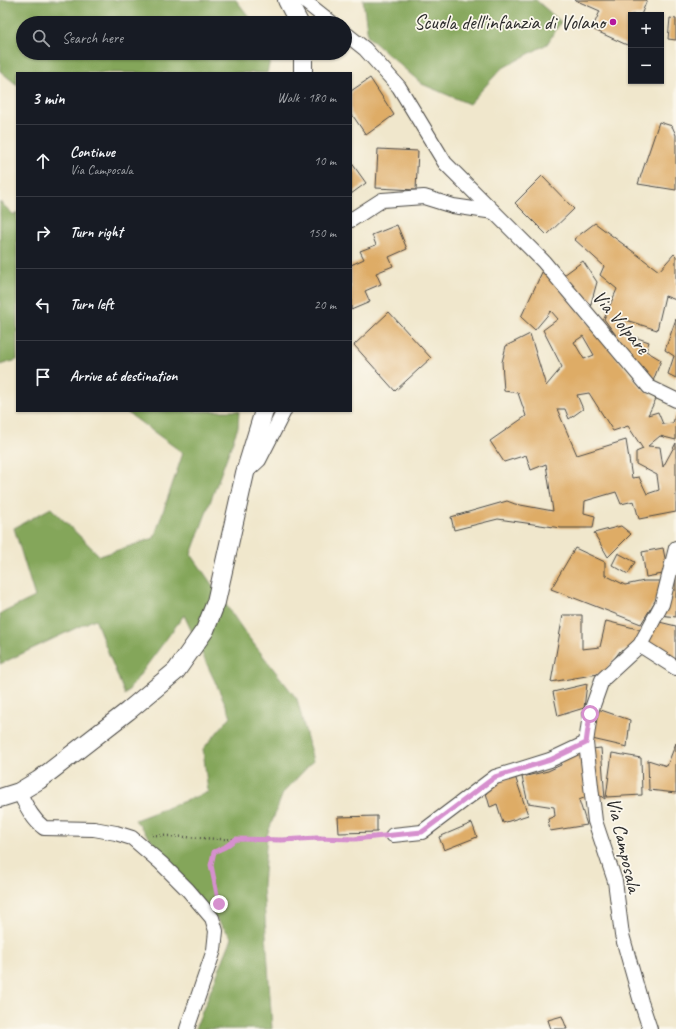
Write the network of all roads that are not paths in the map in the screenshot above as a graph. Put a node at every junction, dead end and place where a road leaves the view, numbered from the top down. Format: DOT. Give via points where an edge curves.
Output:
graph roads {
  1 [pos="287,0"];
  2 [pos="303,0"];
  3 [pos="295,16"];
  4 [pos="323,16"];
  5 [pos="352,39"];
  6 [pos="303,60"];
  7 [pos="303,72"];
  8 [pos="494,212"];
  9 [pos="352,219"];
  10 [pos="676,400"];
  11 [pos="264,412"];
  12 [pos="283,412"];
  13 [pos="245,473"];
  14 [pos="676,548"];
  15 [pos="640,646"];
  16 [pos="676,668"];
  17 [pos="586,743"];
  18 [pos="19,792"];
  19 [pos="0,798"];
  20 [pos="393,835"];
  21 [pos="187,1029"];
  22 [pos="650,1029"];
  1 -- 3 [label="street"];
  2 -- 4 [label="street"];
  5 -- 8 [label="street, Via Volpare" via="399,87 445,163"];
  6 -- 7 [label="street"];
  8 -- 9 [label="street" via="417,197 382,200"];
  8 -- 10 [label="street, Via Volpare" via="543,261 649,387"];
  11 -- 13 [label="street"];
  12 -- 13 [label="street" via="259,460"];
  13 -- 18 [label="street" via="216,602 205,630 176,671 39,780"];
  14 -- 15 [label="street, Via Camposala" via="662,604"];
  15 -- 16 [label="street"];
  15 -- 17 [label="street, Via Camposala" via="602,680 590,714"];
  17 -- 20 [label="street" via="550,760 495,777 422,832"];
  17 -- 22 [label="street, Via Camposala" via="595,821 615,881 622,935"];
  18 -- 19 [label="street"];
  18 -- 21 [label="street" via="28,811 44,828 94,829 132,838 161,863 212,918 216,931 214,950"];
}
